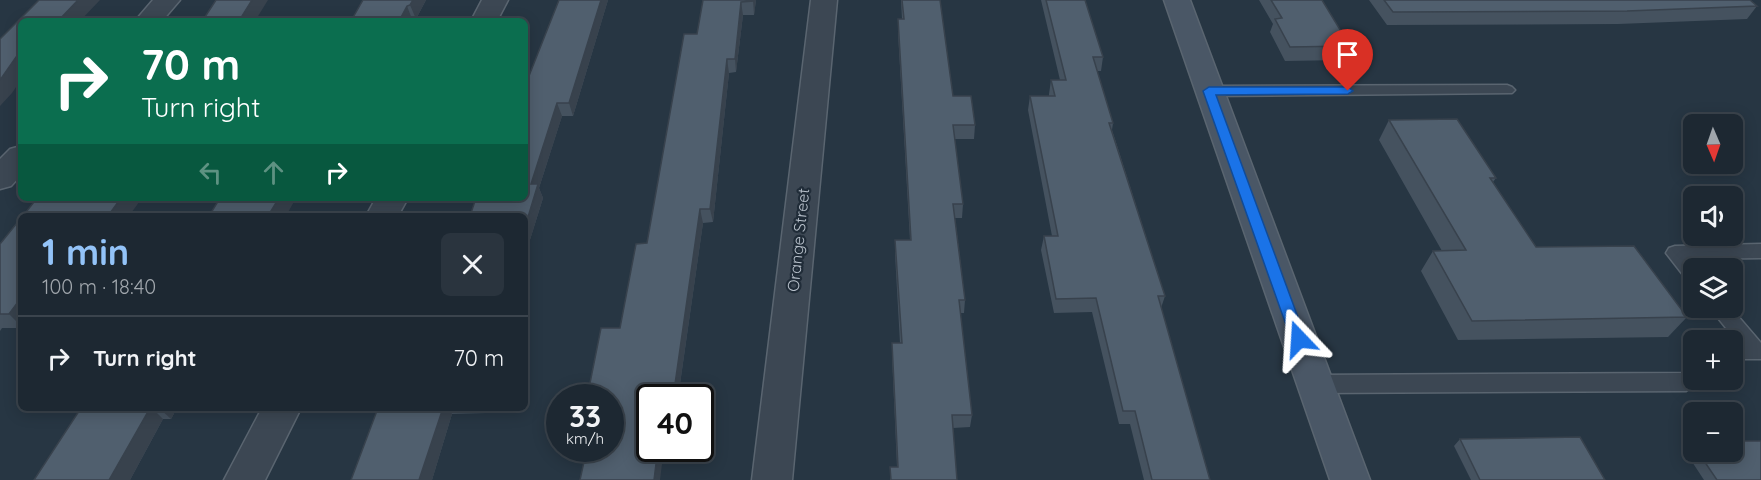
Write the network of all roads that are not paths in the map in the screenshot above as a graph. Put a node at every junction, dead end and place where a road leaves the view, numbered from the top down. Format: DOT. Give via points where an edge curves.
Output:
graph roads {
  1 [pos="167,0"];
  2 [pos="495,0"];
  3 [pos="824,0"];
  4 [pos="1177,0"];
  5 [pos="150,18"];
  6 [pos="486,18"];
  7 [pos="1507,90"];
  8 [pos="1209,91"];
  9 [pos="18,159"];
  10 [pos="0,178"];
  11 [pos="1761,251"];
  12 [pos="1683,262"];
  13 [pos="1729,318"];
  14 [pos="1758,351"];
  15 [pos="1683,382"];
  16 [pos="1315,384"];
  17 [pos="280,411"];
  18 [pos="244,480"];
  19 [pos="772,480"];
  20 [pos="1350,480"];
  1 -- 5 [label="street"];
  2 -- 6 [label="street"];
  3 -- 19 [label="street, Orange Street"];
  4 -- 8 [label="street"];
  7 -- 8 [label="lane"];
  8 -- 16 [label="street"];
  9 -- 10 [label="street"];
  11 -- 12 [label="lane" via="1675,253"];
  13 -- 14 [label="lane"];
  15 -- 16 [label="lane"];
  16 -- 20 [label="street"];
  17 -- 18 [label="street"];
}
